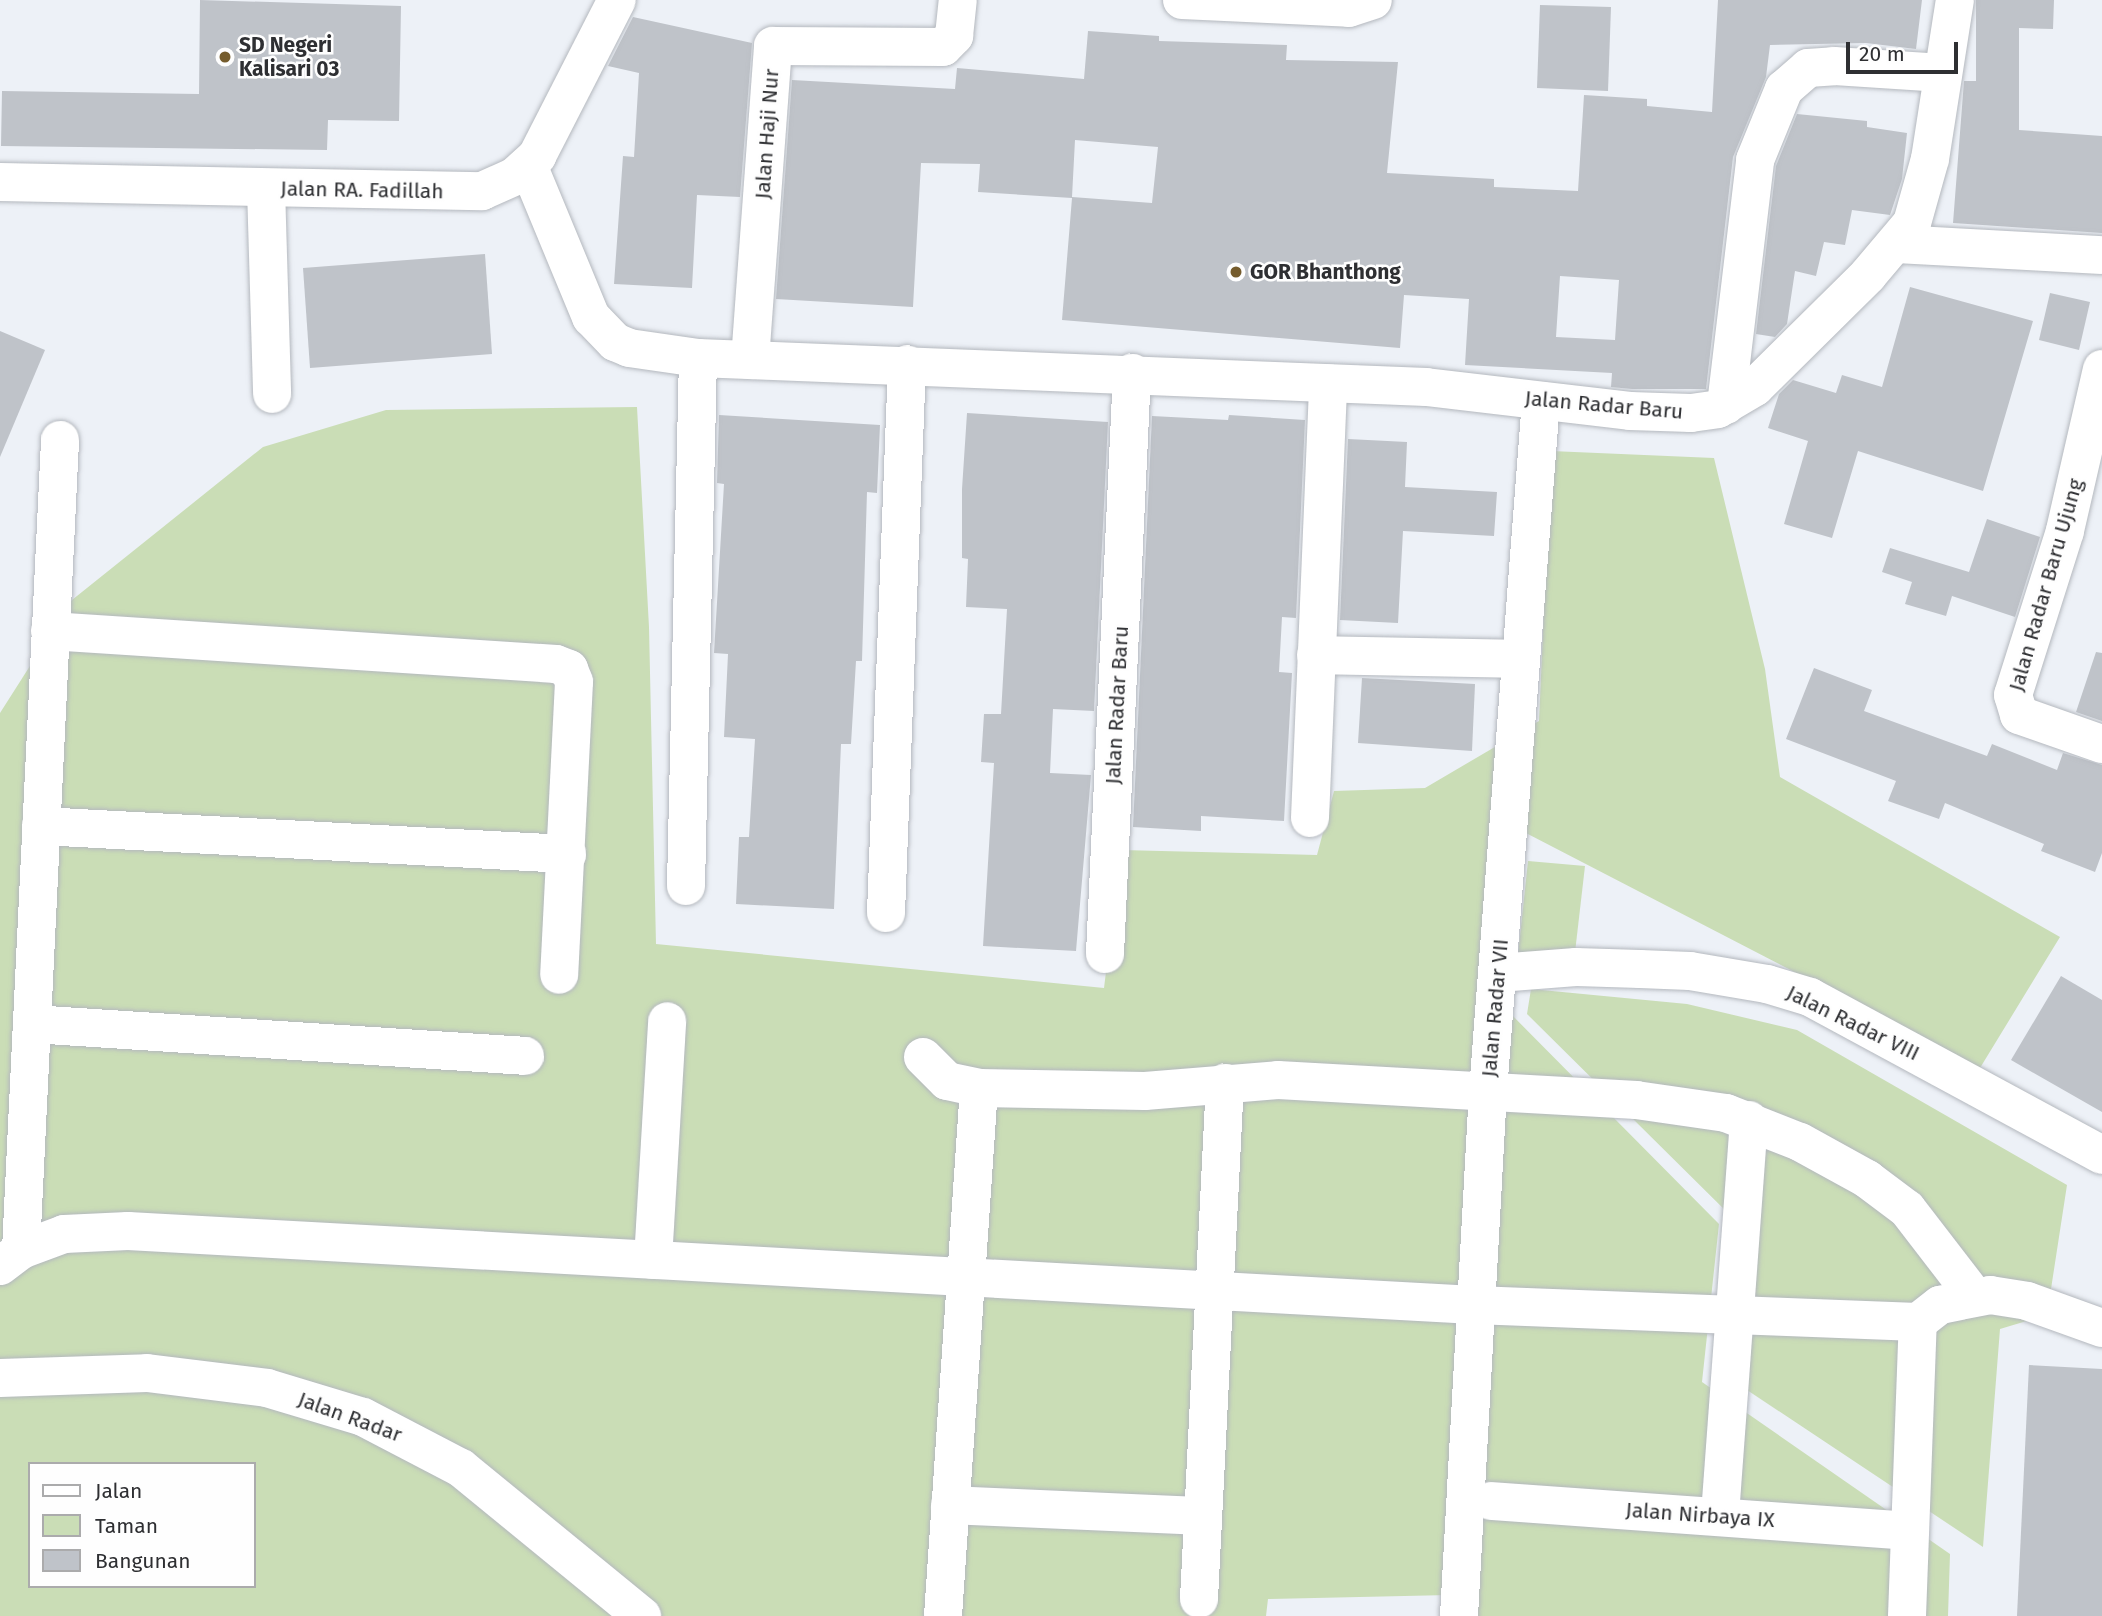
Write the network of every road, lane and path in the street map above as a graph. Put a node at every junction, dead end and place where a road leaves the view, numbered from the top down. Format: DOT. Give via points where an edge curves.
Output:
graph roads {
  1 [pos="617,0"];
  2 [pos="958,0"];
  3 [pos="1182,0"];
  4 [pos="1373,0"];
  5 [pos="1955,0"];
  6 [pos="1944,73"];
  7 [pos="528,165"];
  8 [pos="0,181"];
  9 [pos="267,188"];
  10 [pos="1897,244"];
  11 [pos="2102,255"];
  12 [pos="698,358"];
  13 [pos="750,360"];
  14 [pos="907,364"];
  15 [pos="2102,369"];
  16 [pos="1132,373"];
  17 [pos="1328,383"];
  18 [pos="272,394"];
  19 [pos="1541,401"];
  20 [pos="1726,405"];
  21 [pos="60,440"];
  22 [pos="50,631"];
  23 [pos="1316,655"];
  24 [pos="1521,659"];
  25 [pos="2102,744"];
  26 [pos="1310,818"];
  27 [pos="41,826"];
  28 [pos="567,854"];
  29 [pos="686,886"];
  30 [pos="886,913"];
  31 [pos="1105,954"];
  32 [pos="1498,973"];
  33 [pos="559,975"];
  34 [pos="667,1021"];
  35 [pos="32,1024"];
  36 [pos="525,1056"];
  37 [pos="923,1057"];
  38 [pos="1225,1083"];
  39 [pos="979,1088"];
  40 [pos="1488,1091"];
  41 [pos="1749,1120"];
  42 [pos="2102,1155"];
  43 [pos="10,1258"];
  44 [pos="653,1260"];
  45 [pos="966,1277"];
  46 [pos="1214,1291"];
  47 [pos="1975,1296"];
  48 [pos="1474,1305"];
  49 [pos="1735,1312"];
  50 [pos="1918,1322"];
  51 [pos="2102,1328"];
  52 [pos="0,1378"];
  53 [pos="1490,1501"];
  54 [pos="950,1504"];
  55 [pos="1720,1515"];
  56 [pos="1203,1516"];
  57 [pos="1909,1531"];
  58 [pos="1199,1599"];
  59 [pos="642,1616"];
  60 [pos="943,1616"];
  61 [pos="1459,1616"];
  62 [pos="1907,1616"];
  1 -- 7 [label="street, Jalan RA. Fadillah" via="557,122"];
  2 -- 13 [label="street, Jalan Haji Nur" via="954,36 943,47 773,46"];
  3 -- 4 [label="street" via="1349,8"];
  5 -- 6 [label="street, Jalan Radar Baru"];
  6 -- 10 [label="street, Jalan Radar Baru" via="1923,189 1912,223"];
  6 -- 20 [label="street" via="1808,68 1784,89 1755,160"];
  7 -- 9 [label="street, Jalan RA. Fadillah" via="498,186 464,193"];
  7 -- 12 [label="street, Jalan Radar Baru" via="600,330 629,348"];
  8 -- 9 [label="street, Jalan RA. Fadillah"];
  9 -- 18 [label="street"];
  10 -- 11 [label="street"];
  10 -- 20 [label="street, Jalan Radar Baru" via="1784,362"];
  12 -- 13 [label="street, Jalan Radar Baru"];
  12 -- 29 [label="street"];
  13 -- 14 [label="street, Jalan Radar Baru"];
  14 -- 16 [label="street, Jalan Radar Baru"];
  14 -- 30 [label="street"];
  15 -- 25 [label="street, Jalan Radar Baru Ujung" via="2065,531 2013,695 2020,715"];
  16 -- 17 [label="street, Jalan Radar Baru"];
  16 -- 31 [label="street, Jalan Radar Baru"];
  17 -- 19 [label="street, Jalan Radar Baru" via="1426,387"];
  17 -- 23 [label="street"];
  19 -- 20 [label="street, Jalan Radar Baru" via="1663,413 1691,413"];
  19 -- 24 [label="street, Jalan Radar VII"];
  21 -- 22 [label="street"];
  22 -- 27 [label="street"];
  22 -- 28 [label="street" via="565,667 574,682"];
  23 -- 24 [label="street"];
  23 -- 26 [label="street"];
  24 -- 32 [label="street, Jalan Radar VII"];
  27 -- 28 [label="street"];
  27 -- 35 [label="street"];
  28 -- 33 [label="street"];
  32 -- 40 [label="street, Jalan Radar VII"];
  32 -- 42 [label="street, Jalan Radar VIII" via="1576,967 1690,971 1767,984 1810,997"];
  34 -- 44 [label="street"];
  35 -- 36 [label="street"];
  35 -- 43 [label="street"];
  37 -- 39 [label="street" via="947,1080"];
  38 -- 39 [label="street" via="1144,1091"];
  38 -- 40 [label="street" via="1291,1080"];
  38 -- 46 [label="street"];
  39 -- 45 [label="street"];
  40 -- 41 [label="street" via="1679,1105"];
  40 -- 48 [label="street, Jalan Radar VII"];
  41 -- 47 [label="street" via="1834,1160 1897,1202 1936,1242"];
  41 -- 49 [label="street"];
  43 -- 44 [label="street" via="64,1234 128,1231"];
  44 -- 45 [label="street"];
  45 -- 46 [label="street"];
  45 -- 54 [label="street"];
  46 -- 48 [label="street"];
  46 -- 56 [label="street"];
  47 -- 50 [label="street" via="1940,1305"];
  47 -- 51 [label="street" via="2005,1296"];
  48 -- 49 [label="street"];
  48 -- 61 [label="street, Jalan Radar VII"];
  49 -- 50 [label="street"];
  49 -- 55 [label="street"];
  50 -- 57 [label="street"];
  52 -- 59 [label="street, Jalan Radar" via="147,1373 267,1388 363,1417 461,1468"];
  53 -- 55 [label="street, Jalan Nirbaya IX"];
  54 -- 56 [label="street"];
  54 -- 60 [label="street"];
  55 -- 57 [label="street, Jalan Nirbaya IX"];
  56 -- 58 [label="street"];
  57 -- 62 [label="street"];
}
